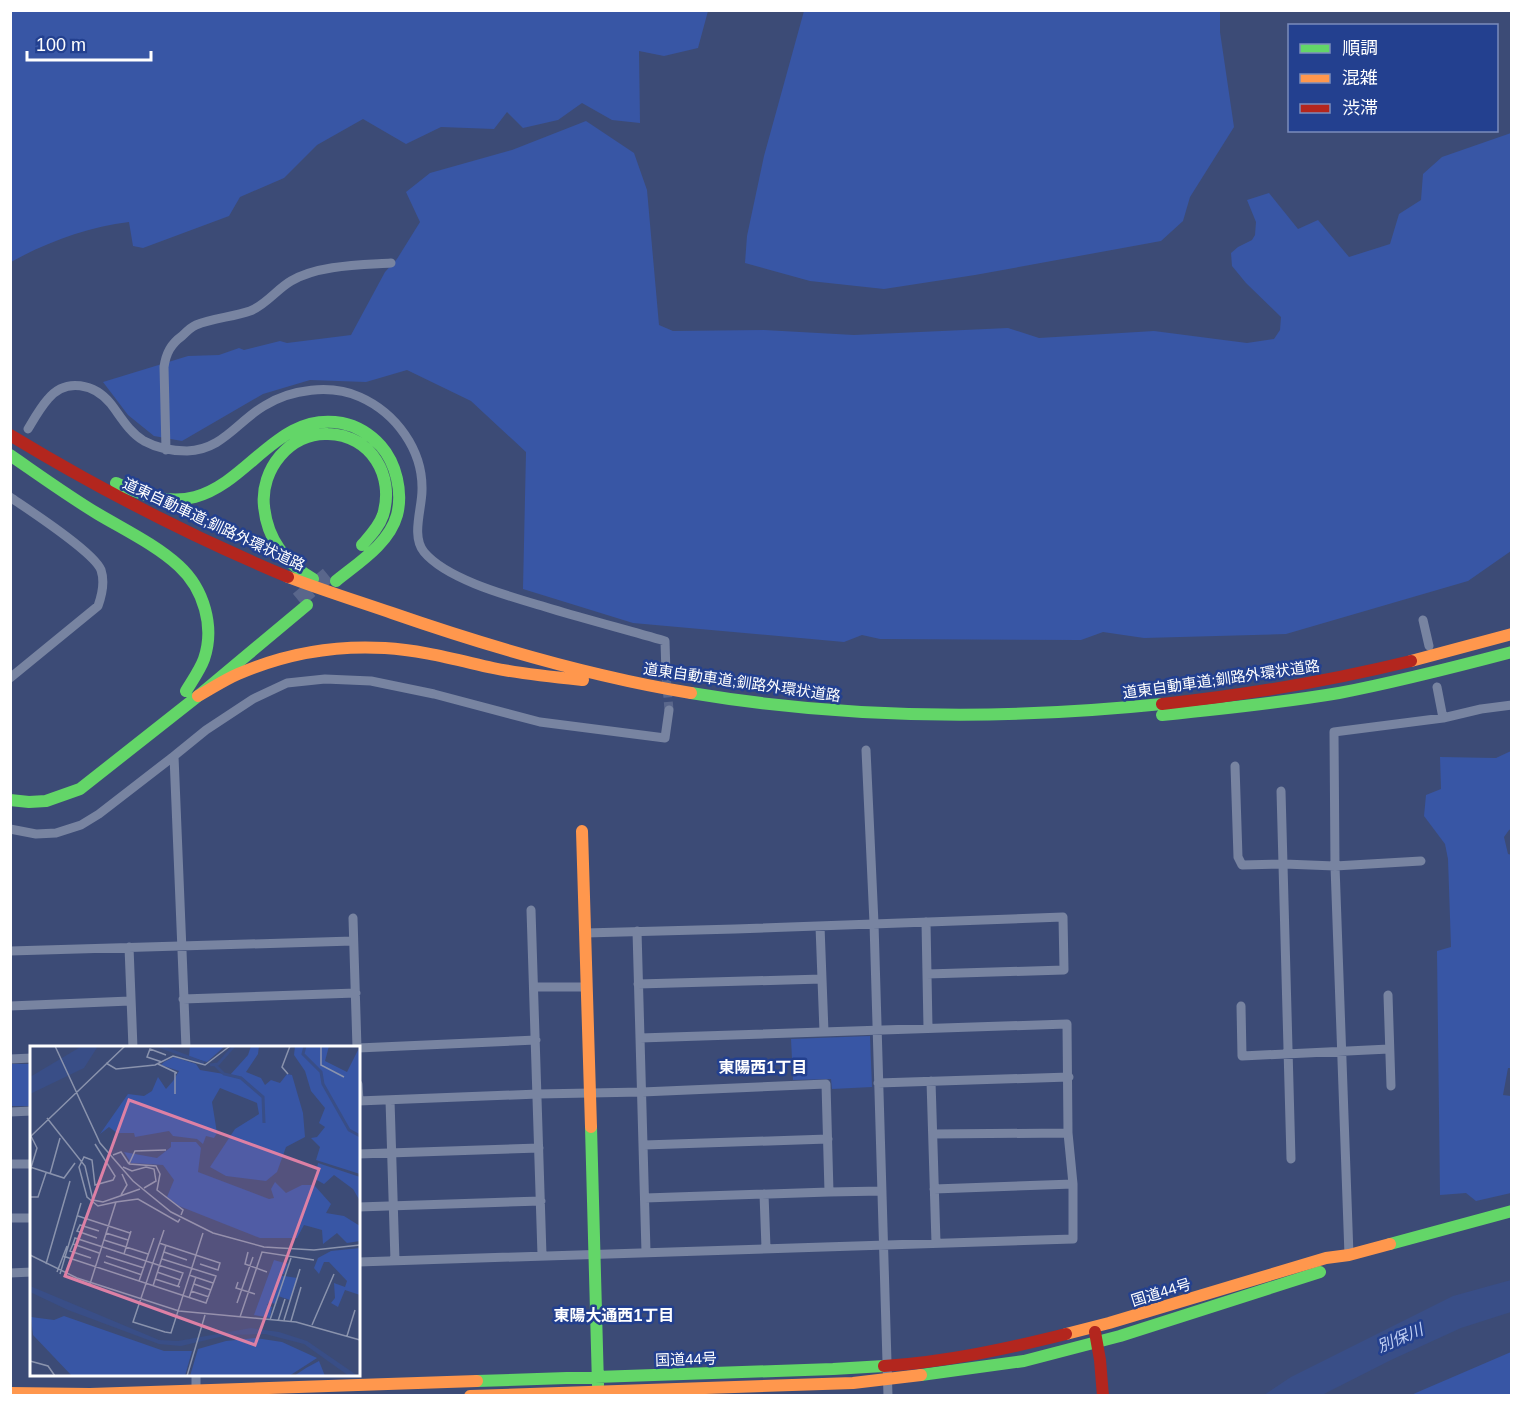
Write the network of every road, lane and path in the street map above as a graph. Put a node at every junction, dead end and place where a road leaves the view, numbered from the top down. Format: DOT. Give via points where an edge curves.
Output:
graph roads {
  1 [pos="391,263"];
  2 [pos="28,429"];
  3 [pos="10,433"];
  4 [pos="10,443"];
  5 [pos="166,450"];
  6 [pos="10,455"];
  7 [pos="10,497"];
  8 [pos="309,597"];
  9 [pos="358,602"];
  10 [pos="1423,621"];
  11 [pos="1512,634"];
  12 [pos="1429,646"];
  13 [pos="1512,652"];
  14 [pos="666,675"];
  15 [pos="10,678"];
  16 [pos="587,681"];
  17 [pos="1437,687"];
  18 [pos="192,693"];
  19 [pos="1512,705"];
  20 [pos="669,710"];
  21 [pos="1443,718"];
  22 [pos="867,750"];
  23 [pos="174,756"];
  24 [pos="1234,766"];
  25 [pos="1281,791"];
  26 [pos="10,795"];
  27 [pos="10,800"];
  28 [pos="10,830"];
  29 [pos="582,831"];
  30 [pos="1421,861"];
  31 [pos="1284,864"];
  32 [pos="1335,866"];
  33 [pos="531,910"];
  34 [pos="353,918"];
  35 [pos="926,922"];
  36 [pos="874,923"];
  37 [pos="820,926"];
  38 [pos="637,931"];
  39 [pos="585,933"];
  40 [pos="353,941"];
  41 [pos="182,945"];
  42 [pos="129,947"];
  43 [pos="10,951"];
  44 [pos="927,974"];
  45 [pos="822,979"];
  46 [pos="638,984"];
  47 [pos="535,987"];
  48 [pos="587,987"];
  49 [pos="356,993"];
  50 [pos="1388,995"];
  51 [pos="183,999"];
  52 [pos="130,1001"];
  53 [pos="10,1006"];
  54 [pos="1241,1006"];
  55 [pos="928,1028"];
  56 [pos="877,1030"];
  57 [pos="824,1032"];
  58 [pos="640,1038"];
  59 [pos="536,1040"];
  60 [pos="133,1046"];
  61 [pos="186,1046"];
  62 [pos="358,1046"];
  63 [pos="360,1048"];
  64 [pos="1389,1049"];
  65 [pos="1342,1051"];
  66 [pos="1289,1053"];
  67 [pos="30,1058"];
  68 [pos="10,1059"];
  69 [pos="1069,1077"];
  70 [pos="931,1081"];
  71 [pos="878,1083"];
  72 [pos="1391,1086"];
  73 [pos="642,1092"];
  74 [pos="590,1093"];
  75 [pos="538,1094"];
  76 [pos="390,1100"];
  77 [pos="360,1101"];
  78 [pos="30,1111"];
  79 [pos="10,1112"];
  80 [pos="1068,1133"];
  81 [pos="933,1134"];
  82 [pos="828,1139"];
  83 [pos="644,1145"];
  84 [pos="539,1148"];
  85 [pos="391,1153"];
  86 [pos="360,1154"];
  87 [pos="1291,1159"];
  88 [pos="10,1164"];
  89 [pos="30,1164"];
  90 [pos="1073,1184"];
  91 [pos="934,1189"];
  92 [pos="882,1191"];
  93 [pos="829,1192"];
  94 [pos="764,1194"];
  95 [pos="645,1198"];
  96 [pos="541,1201"];
  97 [pos="394,1205"];
  98 [pos="360,1207"];
  99 [pos="1512,1211"];
  100 [pos="10,1218"];
  101 [pos="30,1218"];
  102 [pos="936,1243"];
  103 [pos="884,1244"];
  104 [pos="766,1248"];
  105 [pos="646,1252"];
  106 [pos="595,1253"];
  107 [pos="542,1255"];
  108 [pos="1349,1255"];
  109 [pos="395,1261"];
  110 [pos="360,1262"];
  111 [pos="30,1272"];
  112 [pos="10,1273"];
  113 [pos="1094,1327"];
  114 [pos="1097,1342"];
  115 [pos="887,1366"];
  116 [pos="196,1376"];
  117 [pos="598,1377"];
  118 [pos="887,1379"];
  119 [pos="10,1393"];
  120 [pos="196,1393"];
  121 [pos="598,1393"];
  122 [pos="470,1395"];
  123 [pos="888,1395"];
  124 [pos="1103,1395"];
  1 -- 5 [label="street" via="327,268 306,274 291,280 253,310 195,325 174,342 165,356 164,367"];
  2 -- 5 [label="street" via="49,398 61,388 82,386 97,390 143,440"];
  3 -- 8 [label="main road, 道東自動車道;釧路外環状道路" via="76,473 244,558"];
  3 -- 9 [label="main road" via="123,487 170,500 186,499 222,486 292,430 326,421 355,427 387,453 399,491 396,519 367,556 332,578 377,528 384,514 388,491 382,469 356,441 327,433 296,441 273,462 263,506 271,537 290,563"];
  4 -- 8 [label="main road, 道東自動車道;釧路外環状道路" via="189,541"];
  5 -- 14 [label="street" via="190,451 214,444 265,405 287,395 334,389 360,397 381,409 412,446 422,489 418,535 423,550 434,561 453,574 505,594 665,641"];
  6 -- 18 [label="main road" via="159,552 190,578 208,621 205,656"];
  7 -- 15 [label="street" via="84,550 95,560 103,581 98,606"];
  8 -- 9 [label="main road, 道東自動車道;釧路外環状道路"];
  8 -- 16 [label="main road, 道東自動車道;釧路外環状道路"];
  8 -- 18 [label="main road"];
  9 -- 11 [label="main road, 道東自動車道;釧路外環状道路" via="503,650 658,688 802,708 934,716 1149,706 1236,695 1334,679"];
  10 -- 12 [label="street"];
  13 -- 16 [label="main road, 道東自動車道;釧路外環状道路" via="1337,693 1260,704 1149,717 1006,723 936,724 802,715 657,696"];
  16 -- 18 [label="main road" via="522,674 388,648 342,648 262,665"];
  17 -- 21 [label="street"];
  18 -- 26 [label="main road" via="76,782 40,797"];
  18 -- 27 [label="main road" via="80,789 42,803"];
  19 -- 21 [label="street"];
  20 -- 23 [label="street" via="665,738 540,722 371,681 325,679 287,683 253,699"];
  21 -- 32 [label="street" via="1334,732"];
  22 -- 36 [label="street"];
  23 -- 28 [label="street" via="81,825 56,833"];
  23 -- 41 [label="street"];
  24 -- 31 [label="street" via="1238,857 1242,865"];
  25 -- 31 [label="street"];
  29 -- 39 [label="main road"];
  30 -- 32 [label="street"];
  31 -- 32 [label="street"];
  31 -- 66 [label="street"];
  32 -- 65 [label="street"];
  33 -- 47 [label="street"];
  34 -- 40 [label="street"];
  35 -- 36 [label="street"];
  35 -- 44 [label="street"];
  35 -- 44 [label="street" via="1063,917 1064,970"];
  36 -- 37 [label="street"];
  36 -- 56 [label="street"];
  37 -- 38 [label="street"];
  37 -- 45 [label="street"];
  38 -- 39 [label="street"];
  38 -- 46 [label="street"];
  39 -- 48 [label="main road"];
  40 -- 41 [label="street"];
  40 -- 49 [label="street"];
  41 -- 42 [label="street"];
  41 -- 51 [label="street"];
  42 -- 43 [label="street"];
  42 -- 52 [label="street"];
  44 -- 55 [label="street"];
  45 -- 46 [label="street"];
  45 -- 57 [label="street"];
  46 -- 58 [label="street"];
  47 -- 48 [label="street"];
  47 -- 59 [label="street"];
  48 -- 74 [label="main road"];
  49 -- 51 [label="street"];
  49 -- 62 [label="street"];
  50 -- 64 [label="street"];
  51 -- 61 [label="street"];
  52 -- 53 [label="street"];
  52 -- 60 [label="street"];
  54 -- 66 [label="street" via="1242,1056"];
  55 -- 56 [label="street"];
  55 -- 69 [label="street" via="1067,1024"];
  56 -- 57 [label="street"];
  56 -- 71 [label="street"];
  57 -- 58 [label="street"];
  58 -- 73 [label="street"];
  59 -- 63 [label="street"];
  59 -- 75 [label="street"];
  64 -- 65 [label="street"];
  64 -- 72 [label="street"];
  65 -- 66 [label="street"];
  65 -- 108 [label="street"];
  66 -- 87 [label="street"];
  67 -- 68 [label="street"];
  69 -- 70 [label="street"];
  69 -- 80 [label="street"];
  70 -- 71 [label="street"];
  70 -- 81 [label="street"];
  71 -- 92 [label="street"];
  73 -- 74 [label="street"];
  73 -- 82 [label="street" via="826,1084"];
  73 -- 83 [label="street"];
  74 -- 75 [label="street"];
  74 -- 106 [label="main road"];
  75 -- 76 [label="street"];
  75 -- 84 [label="street"];
  76 -- 77 [label="street"];
  76 -- 85 [label="street"];
  78 -- 79 [label="street"];
  80 -- 81 [label="street"];
  80 -- 90 [label="street"];
  81 -- 91 [label="street"];
  82 -- 83 [label="street"];
  82 -- 93 [label="street"];
  83 -- 95 [label="street"];
  84 -- 85 [label="street"];
  84 -- 96 [label="street"];
  85 -- 86 [label="street"];
  85 -- 97 [label="street"];
  88 -- 89 [label="street"];
  90 -- 91 [label="street"];
  90 -- 102 [label="street" via="1073,1239"];
  91 -- 102 [label="street"];
  92 -- 93 [label="street"];
  92 -- 103 [label="street"];
  93 -- 94 [label="street"];
  94 -- 95 [label="street"];
  94 -- 104 [label="street"];
  95 -- 105 [label="street"];
  96 -- 97 [label="street"];
  96 -- 107 [label="street"];
  97 -- 98 [label="street"];
  97 -- 109 [label="street"];
  99 -- 108 [label="main road, 国道44号"];
  100 -- 101 [label="street"];
  102 -- 103 [label="street"];
  103 -- 104 [label="street"];
  103 -- 115 [label="street"];
  104 -- 105 [label="street"];
  105 -- 106 [label="street"];
  106 -- 107 [label="street"];
  106 -- 117 [label="main road"];
  107 -- 109 [label="street"];
  108 -- 113 [label="main road, 国道44号" via="1326,1258"];
  108 -- 114 [label="main road, 国道44号" via="1326,1270"];
  109 -- 110 [label="street"];
  111 -- 112 [label="street"];
  113 -- 114 [label="main road"];
  113 -- 115 [label="main road, 国道44号" via="1014,1347"];
  114 -- 118 [label="main road, 国道44号" via="1023,1360"];
  114 -- 124 [label="main road"];
  115 -- 117 [label="main road, 国道44号"];
  115 -- 118 [label="street"];
  116 -- 120 [label="street"];
  117 -- 120 [label="main road, 国道44号"];
  117 -- 121 [label="main road"];
  118 -- 121 [label="main road, 国道44号"];
  118 -- 123 [label="street"];
  119 -- 120 [label="main road, 国道44号"];
  121 -- 122 [label="main road, 国道44号"];
}
